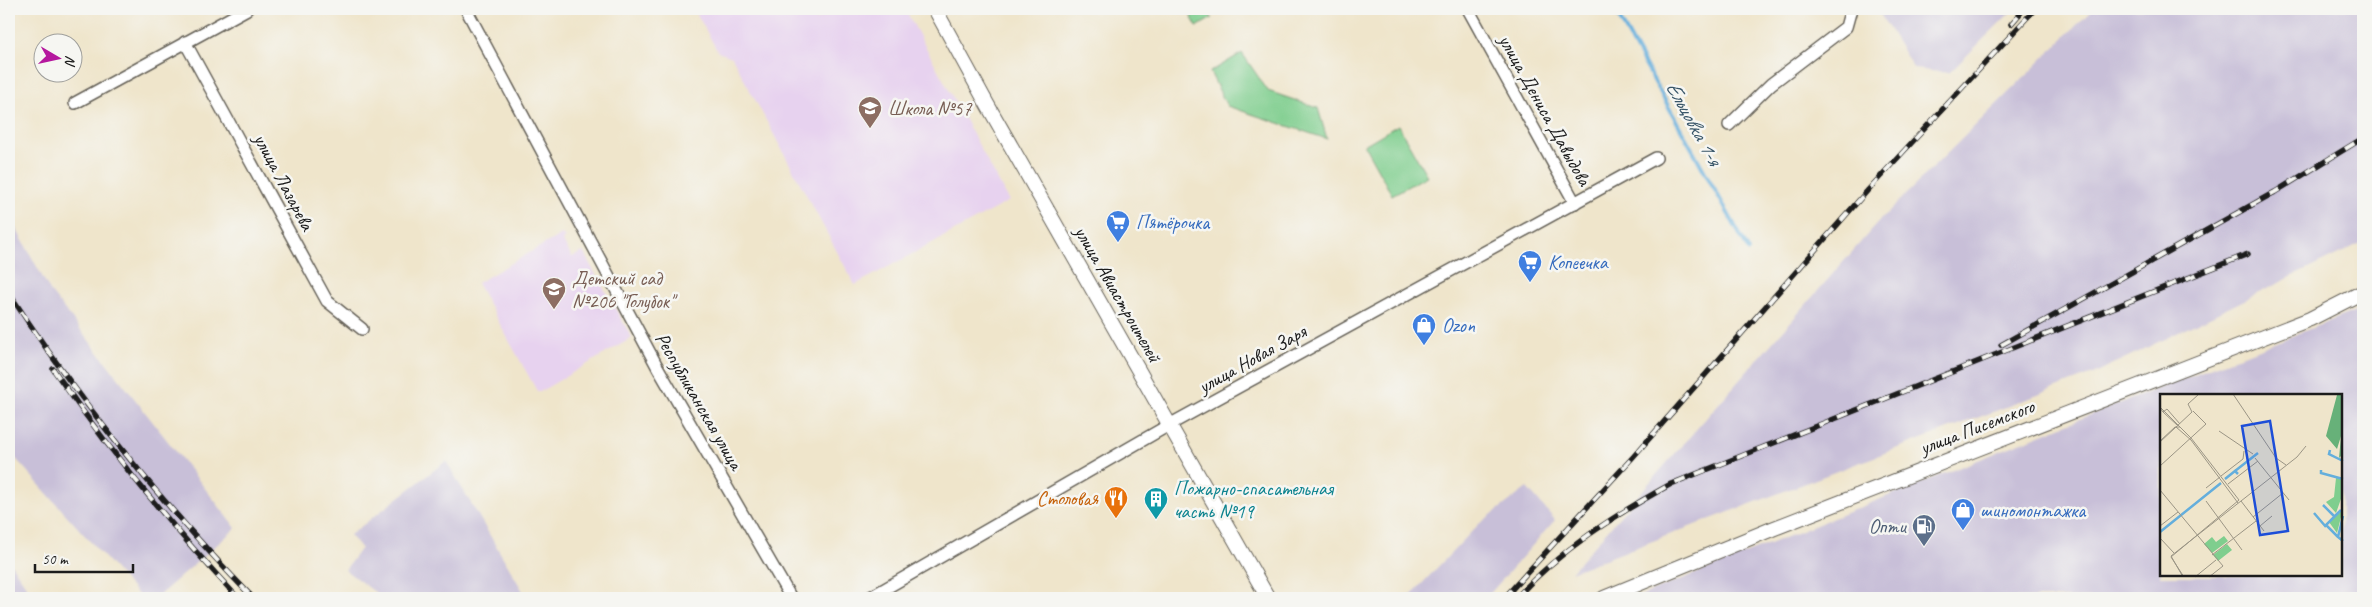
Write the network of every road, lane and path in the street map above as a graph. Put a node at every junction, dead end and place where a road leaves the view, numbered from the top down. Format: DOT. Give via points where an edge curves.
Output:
graph roads {
  1 [pos="247,9"];
  2 [pos="466,9"];
  3 [pos="935,9"];
  4 [pos="1468,9"];
  5 [pos="1851,9"];
  6 [pos="185,42"];
  7 [pos="75,103"];
  8 [pos="1729,126"];
  9 [pos="1656,158"];
  10 [pos="1574,203"];
  11 [pos="2363,292"];
  12 [pos="362,329"];
  13 [pos="1169,425"];
  14 [pos="791,598"];
  15 [pos="869,598"];
  16 [pos="1268,598"];
  17 [pos="1604,598"];
  1 -- 6 [label="street"];
  2 -- 14 [label="street, Республиканская улица" via="658,368"];
  3 -- 13 [label="street, улица Авиастроителей"];
  4 -- 10 [label="street, улица Дениса Давыдова"];
  5 -- 8 [label="street" via="1846,27 1771,84"];
  6 -- 7 [label="street"];
  6 -- 12 [label="street, улица Лазарева" via="327,301"];
  9 -- 10 [label="street, улица Новая Заря"];
  10 -- 13 [label="street, улица Новая Заря"];
  11 -- 17 [label="street, улица Писемского" via="2310,319 1772,528"];
  13 -- 15 [label="street, улица Новая Заря"];
  13 -- 16 [label="street, улица Авиастроителей"];
}
